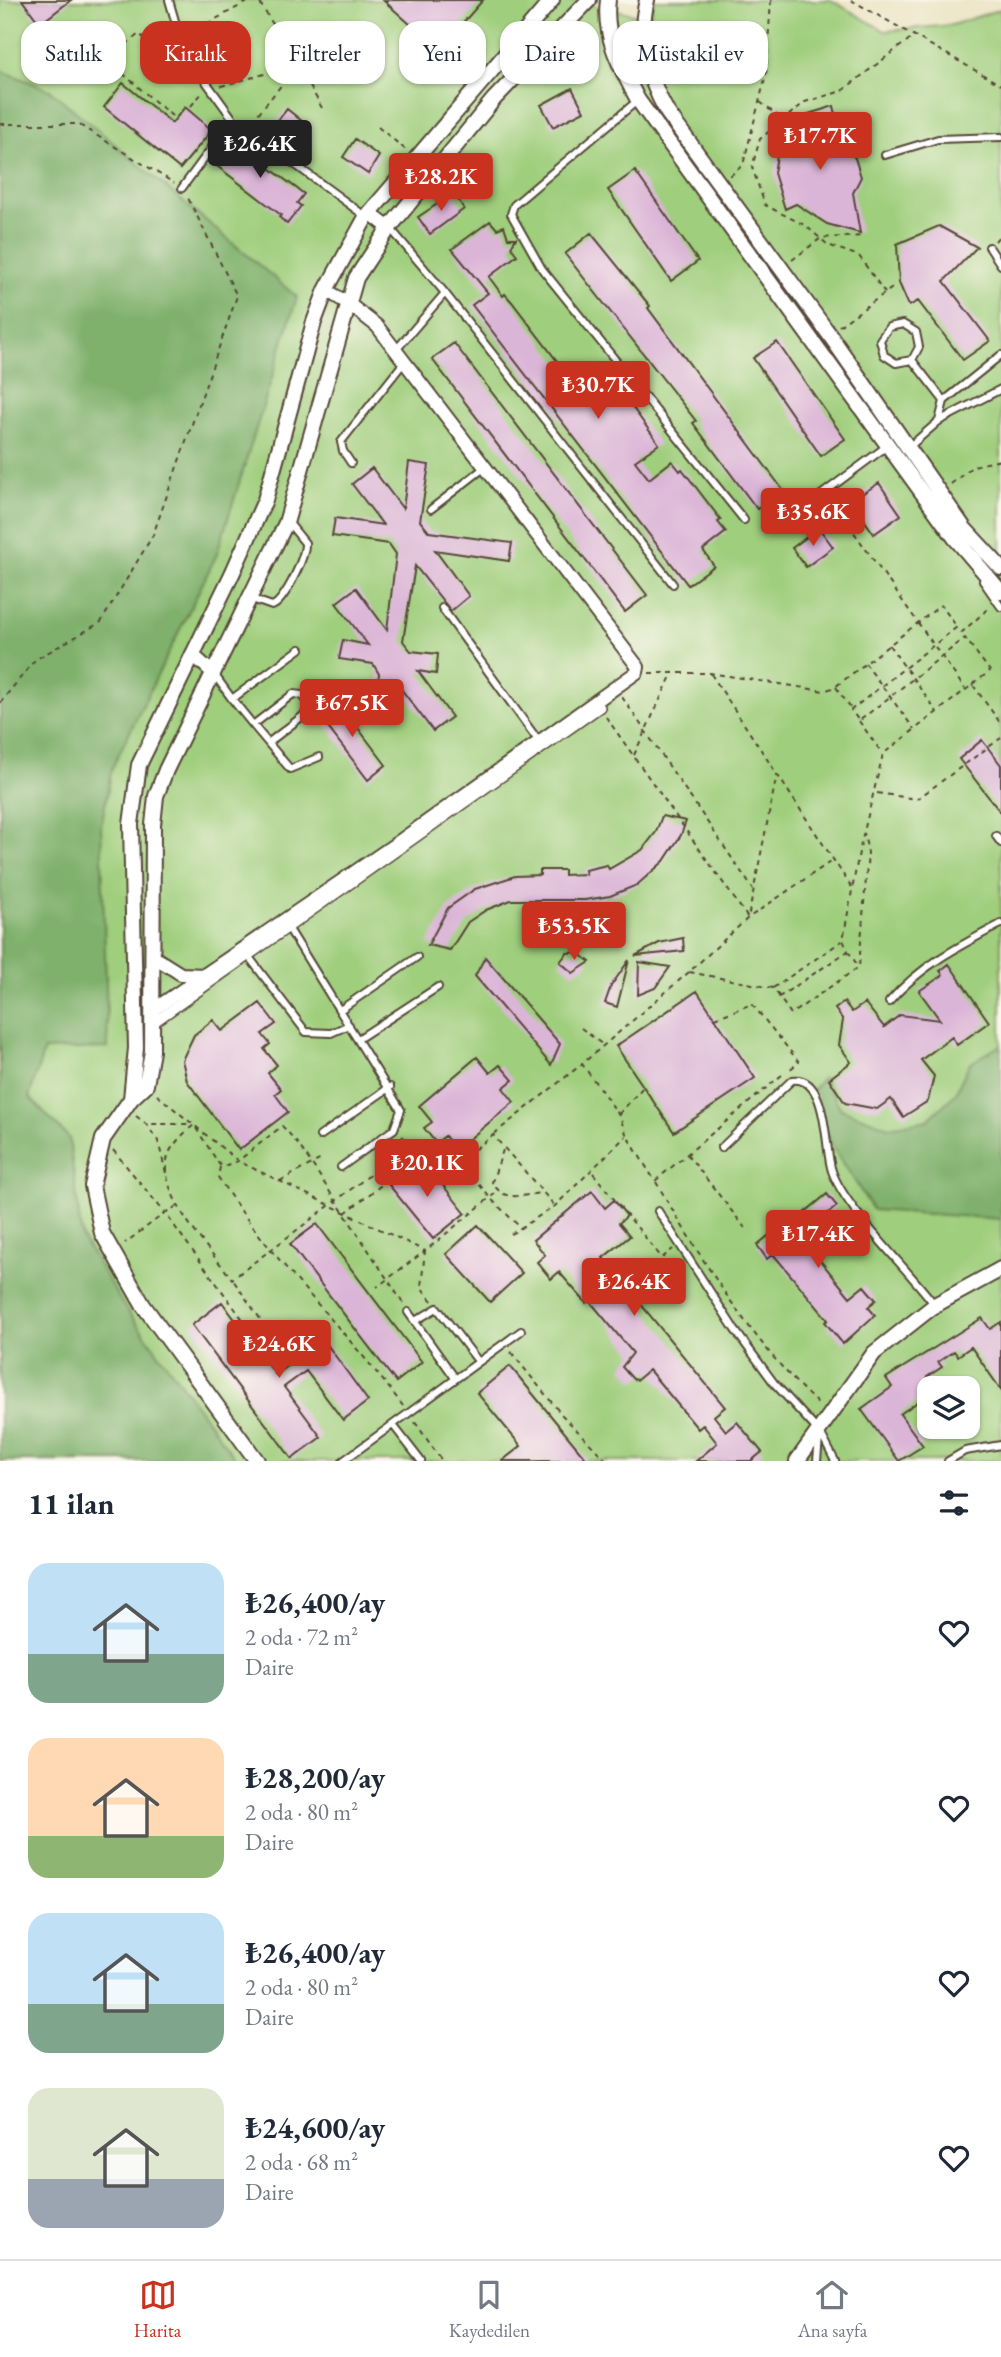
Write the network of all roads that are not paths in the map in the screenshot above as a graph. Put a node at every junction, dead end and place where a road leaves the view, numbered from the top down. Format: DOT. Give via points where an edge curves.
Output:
graph roads {
  1 [pos="169,0"];
  2 [pos="552,0"];
  3 [pos="589,0"];
  4 [pos="608,0"];
  5 [pos="647,0"];
  6 [pos="638,100"];
  7 [pos="233,119"];
  8 [pos="1001,137"];
  9 [pos="885,155"];
  10 [pos="183,188"];
  11 [pos="368,215"];
  12 [pos="389,228"];
  13 [pos="989,247"];
  14 [pos="1001,265"];
  15 [pos="326,290"];
  16 [pos="446,293"];
  17 [pos="349,304"];
  18 [pos="396,350"];
  19 [pos="1001,355"];
  20 [pos="912,360"];
  21 [pos="405,362"];
  22 [pos="1001,389"];
  23 [pos="944,401"];
  24 [pos="939,421"];
  25 [pos="887,446"];
  26 [pos="908,449"];
  27 [pos="351,463"];
  28 [pos="486,467"];
  29 [pos="430,509"];
  30 [pos="287,520"];
  31 [pos="744,520"];
  32 [pos="779,526"];
  33 [pos="1001,568"];
  34 [pos="673,584"];
  35 [pos="251,599"];
  36 [pos="1000,600"];
  37 [pos="442,608"];
  38 [pos="300,649"];
  39 [pos="192,654"];
  40 [pos="214,674"];
  41 [pos="232,699"];
  42 [pos="600,707"];
  43 [pos="253,725"];
  44 [pos="268,743"];
  45 [pos="540,743"];
  46 [pos="319,757"];
  47 [pos="996,836"];
  48 [pos="1001,843"];
  49 [pos="1001,924"];
  50 [pos="289,929"];
  51 [pos="154,957"];
  52 [pos="249,957"];
  53 [pos="417,957"];
  54 [pos="205,975"];
  55 [pos="438,987"];
  56 [pos="889,1002"];
  57 [pos="340,1010"];
  58 [pos="153,1016"];
  59 [pos="349,1025"];
  60 [pos="358,1039"];
  61 [pos="390,1087"];
  62 [pos="131,1099"];
  63 [pos="320,1136"];
  64 [pos="721,1148"];
  65 [pos="341,1167"];
  66 [pos="658,1211"];
  67 [pos="1001,1269"];
  68 [pos="935,1305"];
  69 [pos="408,1312"];
  70 [pos="415,1321"];
  71 [pos="521,1331"];
  72 [pos="478,1361"];
  73 [pos="455,1378"];
  74 [pos="393,1424"];
  75 [pos="820,1432"];
  76 [pos="1001,1445"];
  77 [pos="257,1461"];
  78 [pos="343,1461"];
  79 [pos="421,1461"];
  80 [pos="797,1461"];
  81 [pos="817,1461"];
  82 [pos="835,1461"];
  83 [pos="948,1461"];
  1 -- 7 [label="lane" via="180,38 208,89"];
  2 -- 11 [label="street"];
  3 -- 12 [label="street" via="495,99"];
  4 -- 6 [label="street" via="609,37"];
  5 -- 26 [label="street" via="643,33 653,87"];
  6 -- 25 [label="street"];
  6 -- 31 [label="lane" via="514,205 511,214 542,269"];
  7 -- 10 [label="lane"];
  7 -- 11 [label="lane"];
  8 -- 9 [label="lane" via="938,139"];
  11 -- 12 [label="street"];
  11 -- 15 [label="street"];
  12 -- 16 [label="lane"];
  12 -- 17 [label="street" via="356,278"];
  13 -- 14 [label="lane"];
  15 -- 17 [label="street"];
  15 -- 39 [label="street" via="265,500"];
  16 -- 18 [label="lane"];
  16 -- 34 [label="lane"];
  17 -- 18 [label="street"];
  17 -- 30 [label="street"];
  18 -- 21 [label="street"];
  19 -- 23 [label="lane"];
  20 -- 20 [label="lane" via="896,363 884,355 880,340 888,327 903,324 916,332 919,347"];
  20 -- 23 [label="lane"];
  21 -- 27 [label="lane" via="341,442"];
  21 -- 28 [label="street"];
  22 -- 24 [label="lane"];
  23 -- 24 [label="lane"];
  24 -- 26 [label="lane"];
  25 -- 32 [label="lane"];
  25 -- 36 [label="street"];
  26 -- 33 [label="street" via="964,528"];
  28 -- 29 [label="lane"];
  28 -- 45 [label="street" via="638,667"];
  30 -- 35 [label="street"];
  30 -- 35 [label="lane" via="305,543 303,557 281,602 272,606"];
  35 -- 40 [label="street"];
  37 -- 45 [label="lane"];
  38 -- 41 [label="lane"];
  39 -- 40 [label="street"];
  39 -- 62 [label="street" via="139,765 131,824 136,1048"];
  40 -- 41 [label="lane"];
  40 -- 51 [label="street" via="156,796"];
  41 -- 43 [label="lane"];
  42 -- 50 [label="street"];
  43 -- 44 [label="lane"];
  43 -- 44 [label="lane" via="293,694 302,695 313,708"];
  44 -- 46 [label="lane" via="290,769"];
  45 -- 54 [label="street"];
  47 -- 48 [label="lane"];
  49 -- 56 [label="lane" via="909,979"];
  50 -- 52 [label="street"];
  50 -- 57 [label="lane"];
  51 -- 54 [label="street" via="181,974"];
  51 -- 58 [label="street"];
  52 -- 58 [label="street"];
  52 -- 59 [label="lane" via="306,1032 331,1033"];
  53 -- 57 [label="lane"];
  54 -- 58 [label="street"];
  55 -- 60 [label="lane"];
  57 -- 59 [label="lane"];
  58 -- 62 [label="street" via="146,1085"];
  59 -- 60 [label="lane"];
  60 -- 61 [label="lane"];
  61 -- 63 [label="lane"];
  61 -- 65 [label="lane" via="401,1110 394,1129"];
  62 -- 77 [label="street" via="103,1139 92,1186 102,1233 143,1305"];
  64 -- 68 [label="lane" via="792,1080 808,1084 825,1121 828,1160 841,1191"];
  66 -- 75 [label="lane" via="766,1372"];
  67 -- 68 [label="street"];
  68 -- 75 [label="street" via="874,1353"];
  69 -- 70 [label="lane"];
  70 -- 72 [label="lane" via="437,1308"];
  70 -- 73 [label="lane"];
  71 -- 72 [label="lane"];
  72 -- 73 [label="lane"];
  73 -- 74 [label="lane"];
  74 -- 78 [label="lane"];
  74 -- 79 [label="lane"];
  75 -- 80 [label="street"];
  75 -- 81 [label="lane"];
  75 -- 82 [label="lane"];
  76 -- 83 [label="lane" via="965,1451"];
}
